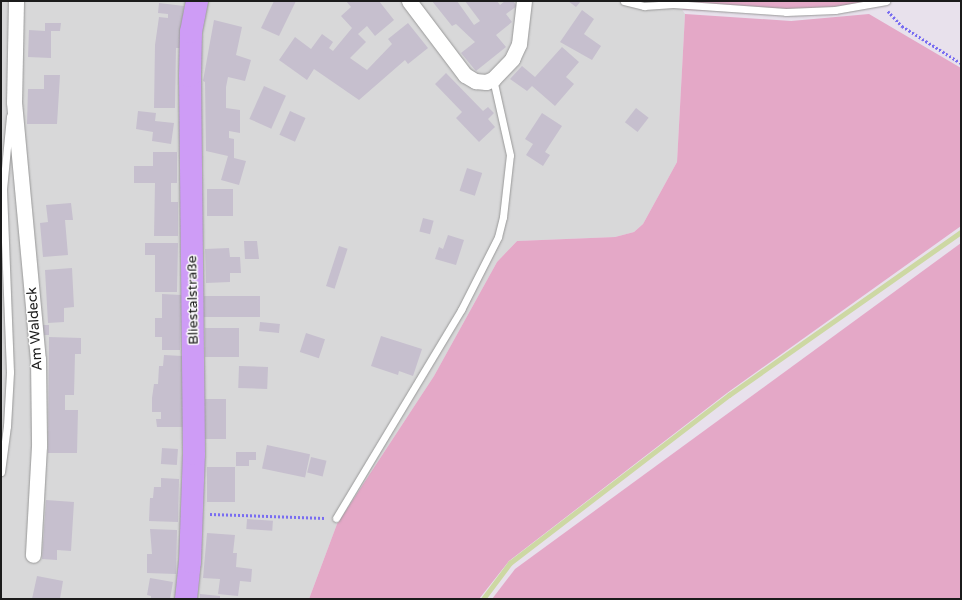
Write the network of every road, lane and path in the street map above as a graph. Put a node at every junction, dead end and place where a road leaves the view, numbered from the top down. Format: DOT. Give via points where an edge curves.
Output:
graph roads {
  1 [pos="16,1"];
  2 [pos="197,1"];
  3 [pos="409,1"];
  4 [pos="524,1"];
  5 [pos="624,1"];
  6 [pos="883,2"];
  7 [pos="961,63"];
  8 [pos="493,79"];
  9 [pos="14,102"];
  10 [pos="1,472"];
  11 [pos="193,514"];
  12 [pos="336,518"];
  13 [pos="33,555"];
  14 [pos="186,599"];
  1 -- 9 [label="street, Am Waldeck"];
  2 -- 11 [label="main road, Bliestalstraße" via="192,32 190,76"];
  3 -- 8 [label="street" via="465,74 475,81 486,82"];
  4 -- 8 [label="street" via="519,44 512,59"];
  5 -- 6 [label="lane" via="644,6 673,4 786,12 835,10"];
  6 -- 7 [label="path" via="902,26"];
  8 -- 12 [label="lane" via="510,155 505,210 498,237 461,310"];
  9 -- 10 [label="lane" via="5,148 3,189 10,372"];
  9 -- 13 [label="street, Am Waldeck" via="38,359 39,446"];
  11 -- 12 [label="path"];
  11 -- 14 [label="main road, Bliestalstraße"];
}
